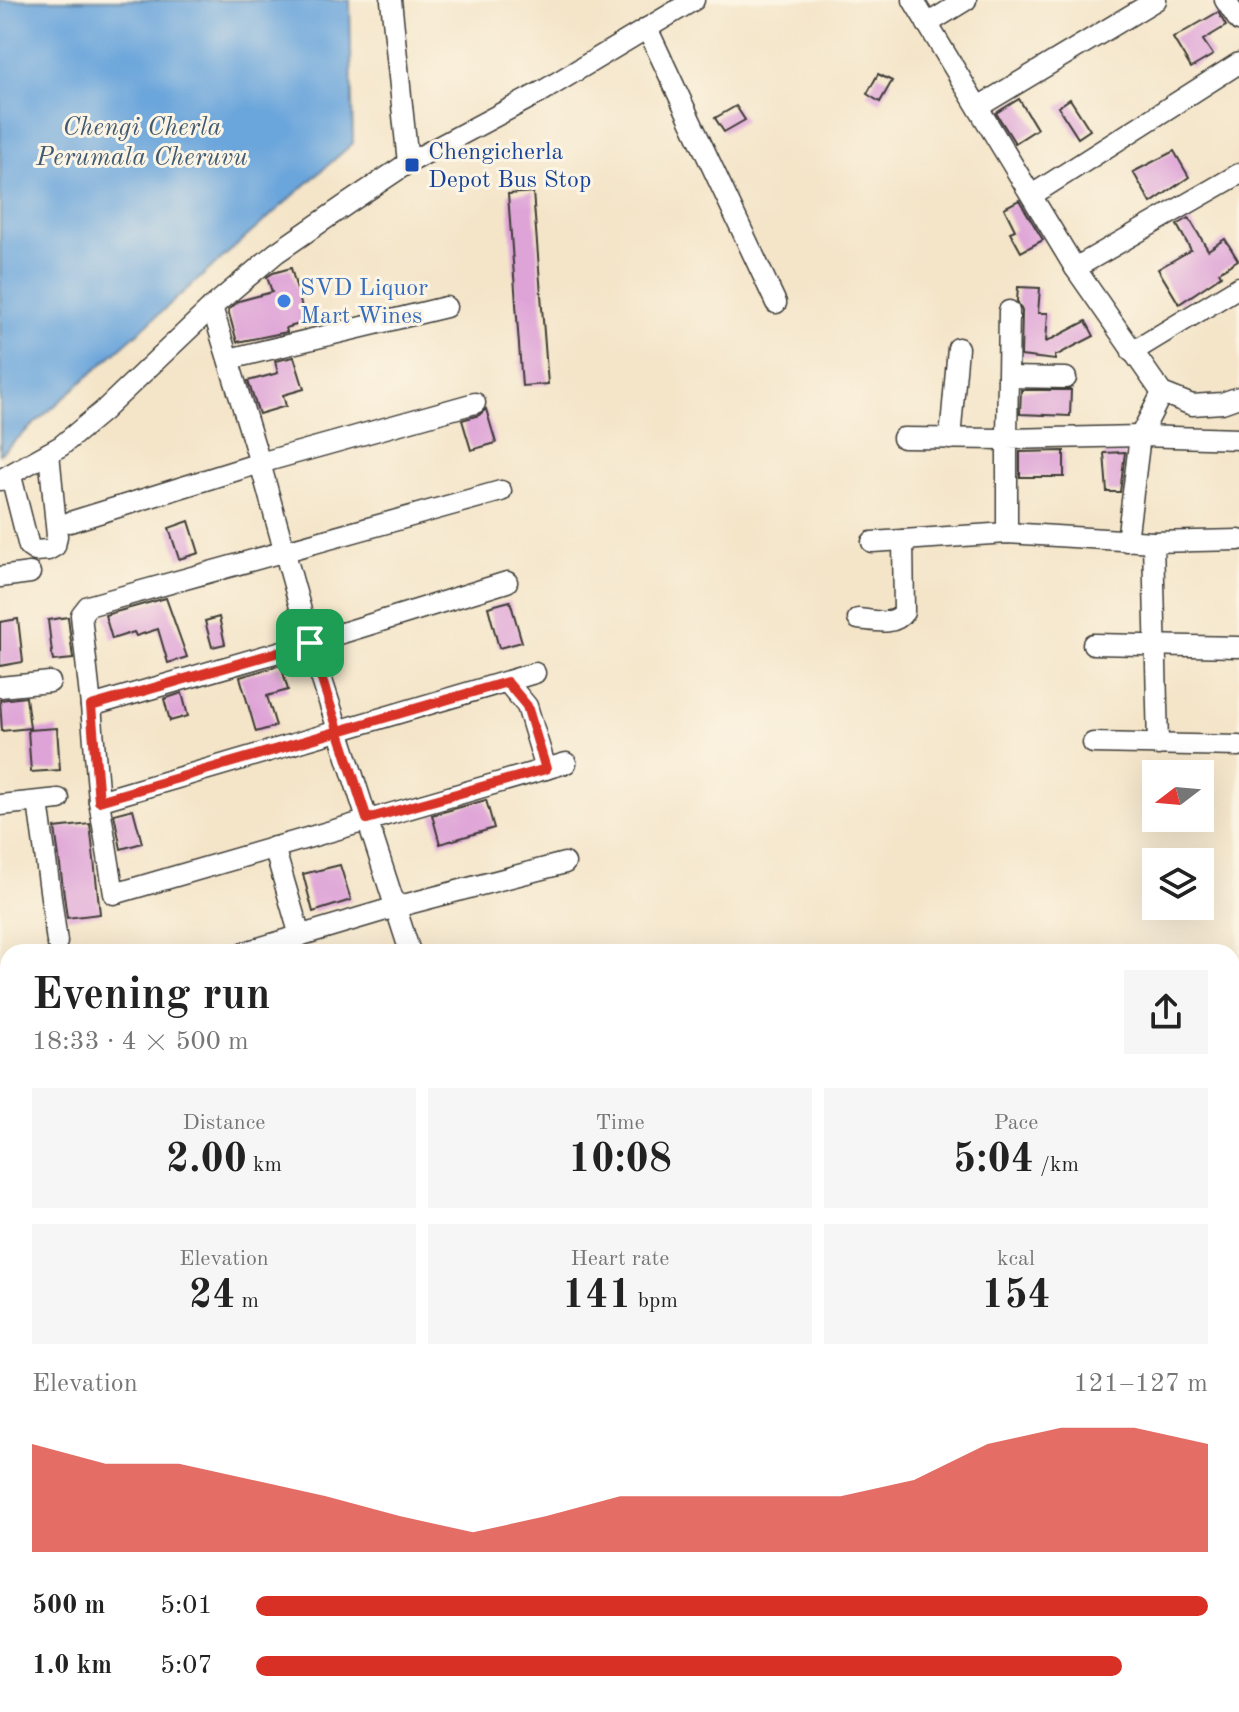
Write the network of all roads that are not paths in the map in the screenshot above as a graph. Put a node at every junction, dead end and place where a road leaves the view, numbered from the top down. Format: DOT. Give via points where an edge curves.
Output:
graph roads {
  1 [pos="391,0"];
  2 [pos="694,0"];
  3 [pos="913,0"];
  4 [pos="966,0"];
  5 [pos="1156,0"];
  6 [pos="1225,0"];
  7 [pos="666,7"];
  8 [pos="1239,21"];
  9 [pos="927,24"];
  10 [pos="647,28"];
  11 [pos="1239,63"];
  12 [pos="978,107"];
  13 [pos="408,163"];
  14 [pos="1239,174"];
  15 [pos="1032,195"];
  16 [pos="1075,268"];
  17 [pos="1239,287"];
  18 [pos="776,303"];
  19 [pos="212,307"];
  20 [pos="446,307"];
  21 [pos="1009,311"];
  22 [pos="958,348"];
  23 [pos="1132,352"];
  24 [pos="229,359"];
  25 [pos="1008,377"];
  26 [pos="1066,378"];
  27 [pos="1162,393"];
  28 [pos="1239,397"];
  29 [pos="475,403"];
  30 [pos="1140,436"];
  31 [pos="903,438"];
  32 [pos="950,439"];
  33 [pos="1007,439"];
  34 [pos="1239,439"];
  35 [pos="49,453"];
  36 [pos="260,463"];
  37 [pos="5,478"];
  38 [pos="501,491"];
  39 [pos="70,522"];
  40 [pos="1007,533"];
  41 [pos="903,540"];
  42 [pos="1239,540"];
  43 [pos="1127,541"];
  44 [pos="872,542"];
  45 [pos="1153,542"];
  46 [pos="285,551"];
  47 [pos="30,573"];
  48 [pos="0,577"];
  49 [pos="507,582"];
  50 [pos="858,619"];
  51 [pos="310,643"];
  52 [pos="1093,644"];
  53 [pos="1156,644"];
  54 [pos="1239,647"];
  55 [pos="535,673"];
  56 [pos="50,682"];
  57 [pos="507,682"];
  58 [pos="0,687"];
  59 [pos="91,706"];
  60 [pos="339,732"];
  61 [pos="1093,743"];
  62 [pos="1158,745"];
  63 [pos="1239,746"];
  64 [pos="566,763"];
  65 [pos="546,769"];
  66 [pos="99,801"];
  67 [pos="0,805"];
  68 [pos="367,819"];
  69 [pos="274,847"];
  70 [pos="565,863"];
  71 [pos="396,907"];
  72 [pos="300,936"];
  73 [pos="57,942"];
  74 [pos="272,944"];
  75 [pos="408,944"];
  1 -- 13 [label="street"];
  2 -- 7 [label="street"];
  3 -- 9 [label="street"];
  4 -- 9 [label="street"];
  5 -- 12 [label="street"];
  6 -- 8 [label="street"];
  7 -- 10 [label="street"];
  9 -- 12 [label="street"];
  10 -- 13 [label="street"];
  10 -- 18 [label="street"];
  11 -- 15 [label="street"];
  12 -- 15 [label="street"];
  13 -- 19 [label="street" via="276,253"];
  14 -- 16 [label="street"];
  15 -- 16 [label="street"];
  16 -- 23 [label="street"];
  17 -- 23 [label="street"];
  19 -- 24 [label="street"];
  19 -- 35 [label="street" via="103,411"];
  20 -- 24 [label="street"];
  21 -- 25 [label="street"];
  22 -- 32 [label="street"];
  23 -- 27 [label="street"];
  24 -- 36 [label="street"];
  25 -- 26 [label="street"];
  25 -- 33 [label="street"];
  27 -- 28 [label="street" via="1192,405"];
  27 -- 30 [label="street"];
  29 -- 36 [label="street"];
  30 -- 33 [label="street"];
  30 -- 34 [label="street"];
  30 -- 43 [label="street"];
  31 -- 32 [label="street"];
  32 -- 33 [label="street"];
  33 -- 40 [label="street"];
  35 -- 37 [label="street"];
  35 -- 37 [label="street" via="57,536 48,550 29,547"];
  36 -- 39 [label="street"];
  36 -- 46 [label="street"];
  38 -- 46 [label="street"];
  40 -- 41 [label="street"];
  40 -- 43 [label="street"];
  41 -- 44 [label="street"];
  41 -- 50 [label="street" via="904,612 894,622"];
  42 -- 45 [label="street"];
  43 -- 45 [label="street"];
  45 -- 53 [label="street"];
  46 -- 51 [label="street"];
  46 -- 59 [label="street" via="88,606 81,615"];
  47 -- 48 [label="street"];
  49 -- 51 [label="street"];
  51 -- 59 [label="street"];
  51 -- 60 [label="street"];
  52 -- 53 [label="street"];
  53 -- 54 [label="street"];
  53 -- 62 [label="street"];
  55 -- 57 [label="street"];
  56 -- 58 [label="street"];
  57 -- 60 [label="street"];
  57 -- 65 [label="street" via="527,706"];
  59 -- 66 [label="street"];
  60 -- 66 [label="street"];
  60 -- 68 [label="street"];
  61 -- 62 [label="street"];
  62 -- 63 [label="street"];
  64 -- 65 [label="street"];
  65 -- 68 [label="street"];
  66 -- 69 [label="street" via="114,894"];
  67 -- 73 [label="street" via="48,800"];
  68 -- 69 [label="street"];
  68 -- 71 [label="street"];
  69 -- 72 [label="street"];
  70 -- 71 [label="street"];
  71 -- 72 [label="street"];
  71 -- 75 [label="street"];
  72 -- 74 [label="street"];
}
